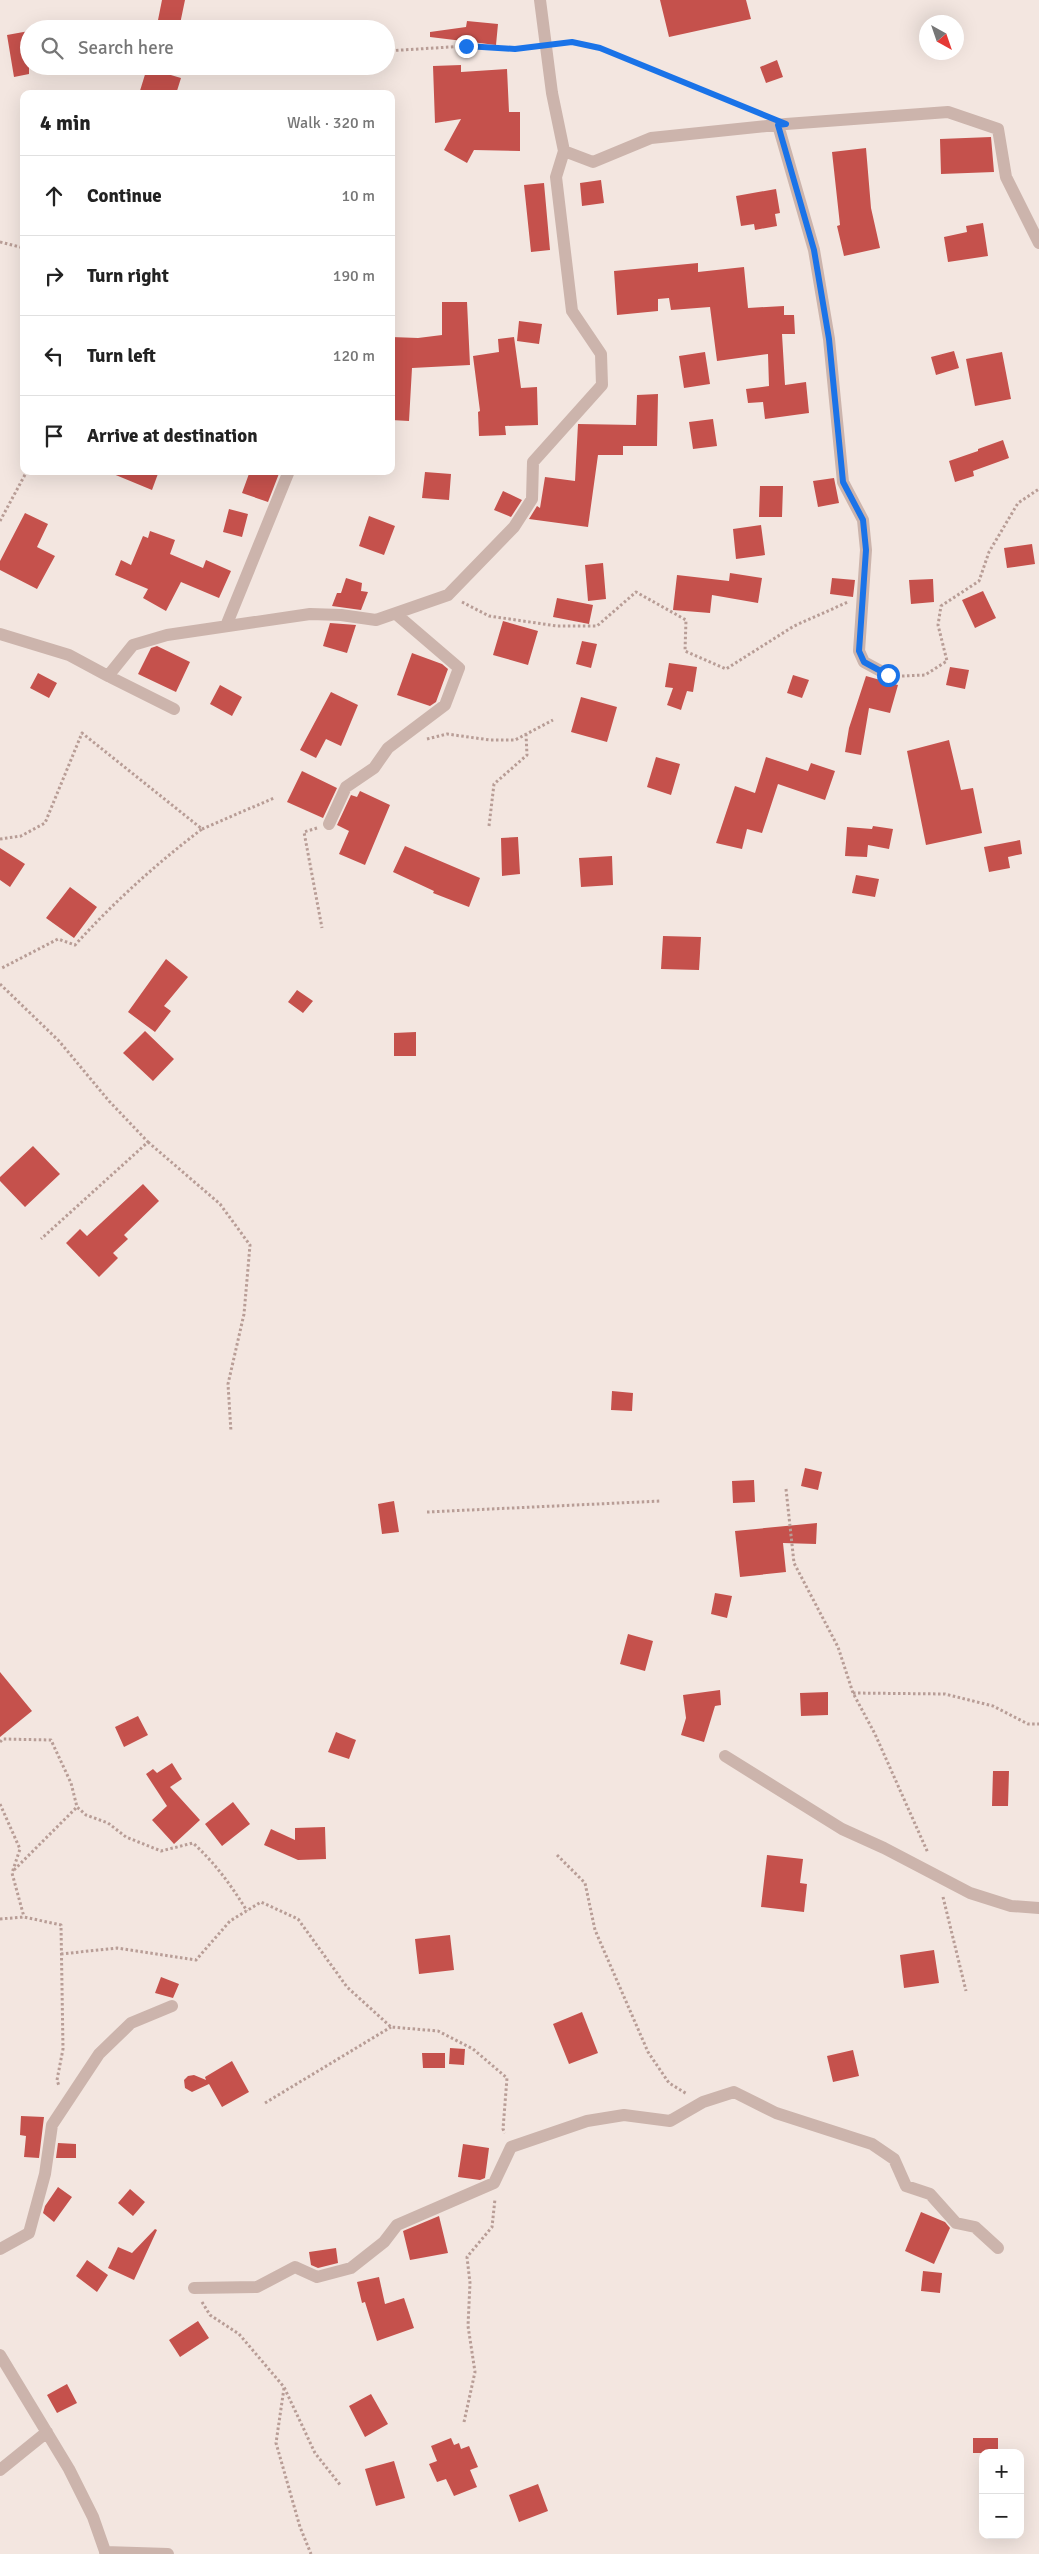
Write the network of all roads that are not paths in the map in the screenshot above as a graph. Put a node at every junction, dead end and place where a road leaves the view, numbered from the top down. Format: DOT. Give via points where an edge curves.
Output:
graph roads {
  1 [pos="540,0"];
  2 [pos="778,125"];
  3 [pos="564,151"];
  4 [pos="1039,243"];
  5 [pos="287,475"];
  6 [pos="396,614"];
  7 [pos="226,626"];
  8 [pos="0,634"];
  9 [pos="888,675"];
  10 [pos="108,676"];
  11 [pos="174,709"];
  12 [pos="329,824"];
  13 [pos="725,1756"];
  14 [pos="1039,1908"];
  15 [pos="172,2006"];
  16 [pos="998,2248"];
  17 [pos="0,2249"];
  18 [pos="194,2288"];
  19 [pos="0,2354"];
  20 [pos="47,2432"];
  21 [pos="0,2470"];
  22 [pos="105,2553"];
  23 [pos="168,2554"];
  1 -- 3 [label="street" via="552,93"];
  2 -- 3 [label="street" via="651,138 593,162"];
  2 -- 4 [label="street" via="948,112 998,129 1006,177"];
  2 -- 9 [label="street" via="814,250 829,339 843,482 863,520 866,550 859,651 864,662"];
  3 -- 6 [label="street" via="556,177 572,311 601,354 602,385 533,462 532,499 514,527 448,595"];
  5 -- 7 [label="street"];
  6 -- 7 [label="street" via="376,620 310,614"];
  6 -- 12 [label="street" via="459,668 445,705 388,748 374,768 346,787"];
  7 -- 10 [label="street" via="167,635 134,645"];
  8 -- 10 [label="street" via="69,655"];
  10 -- 11 [label="street"];
  13 -- 14 [label="street" via="842,1829 970,1893 1002,1903"];
  15 -- 17 [label="street" via="131,2023 99,2054 52,2125 45,2174 29,2233"];
  16 -- 18 [label="street" via="976,2227 956,2223 930,2194 906,2186 894,2159 872,2144 776,2113 734,2092 702,2102 670,2121 624,2116 587,2121 511,2147 494,2183 397,2225 384,2242 351,2268 316,2277 295,2267 257,2287"];
  19 -- 20 [label="street"];
  20 -- 21 [label="street"];
  20 -- 22 [label="street" via="93,2517"];
  22 -- 23 [label="street"];
}
